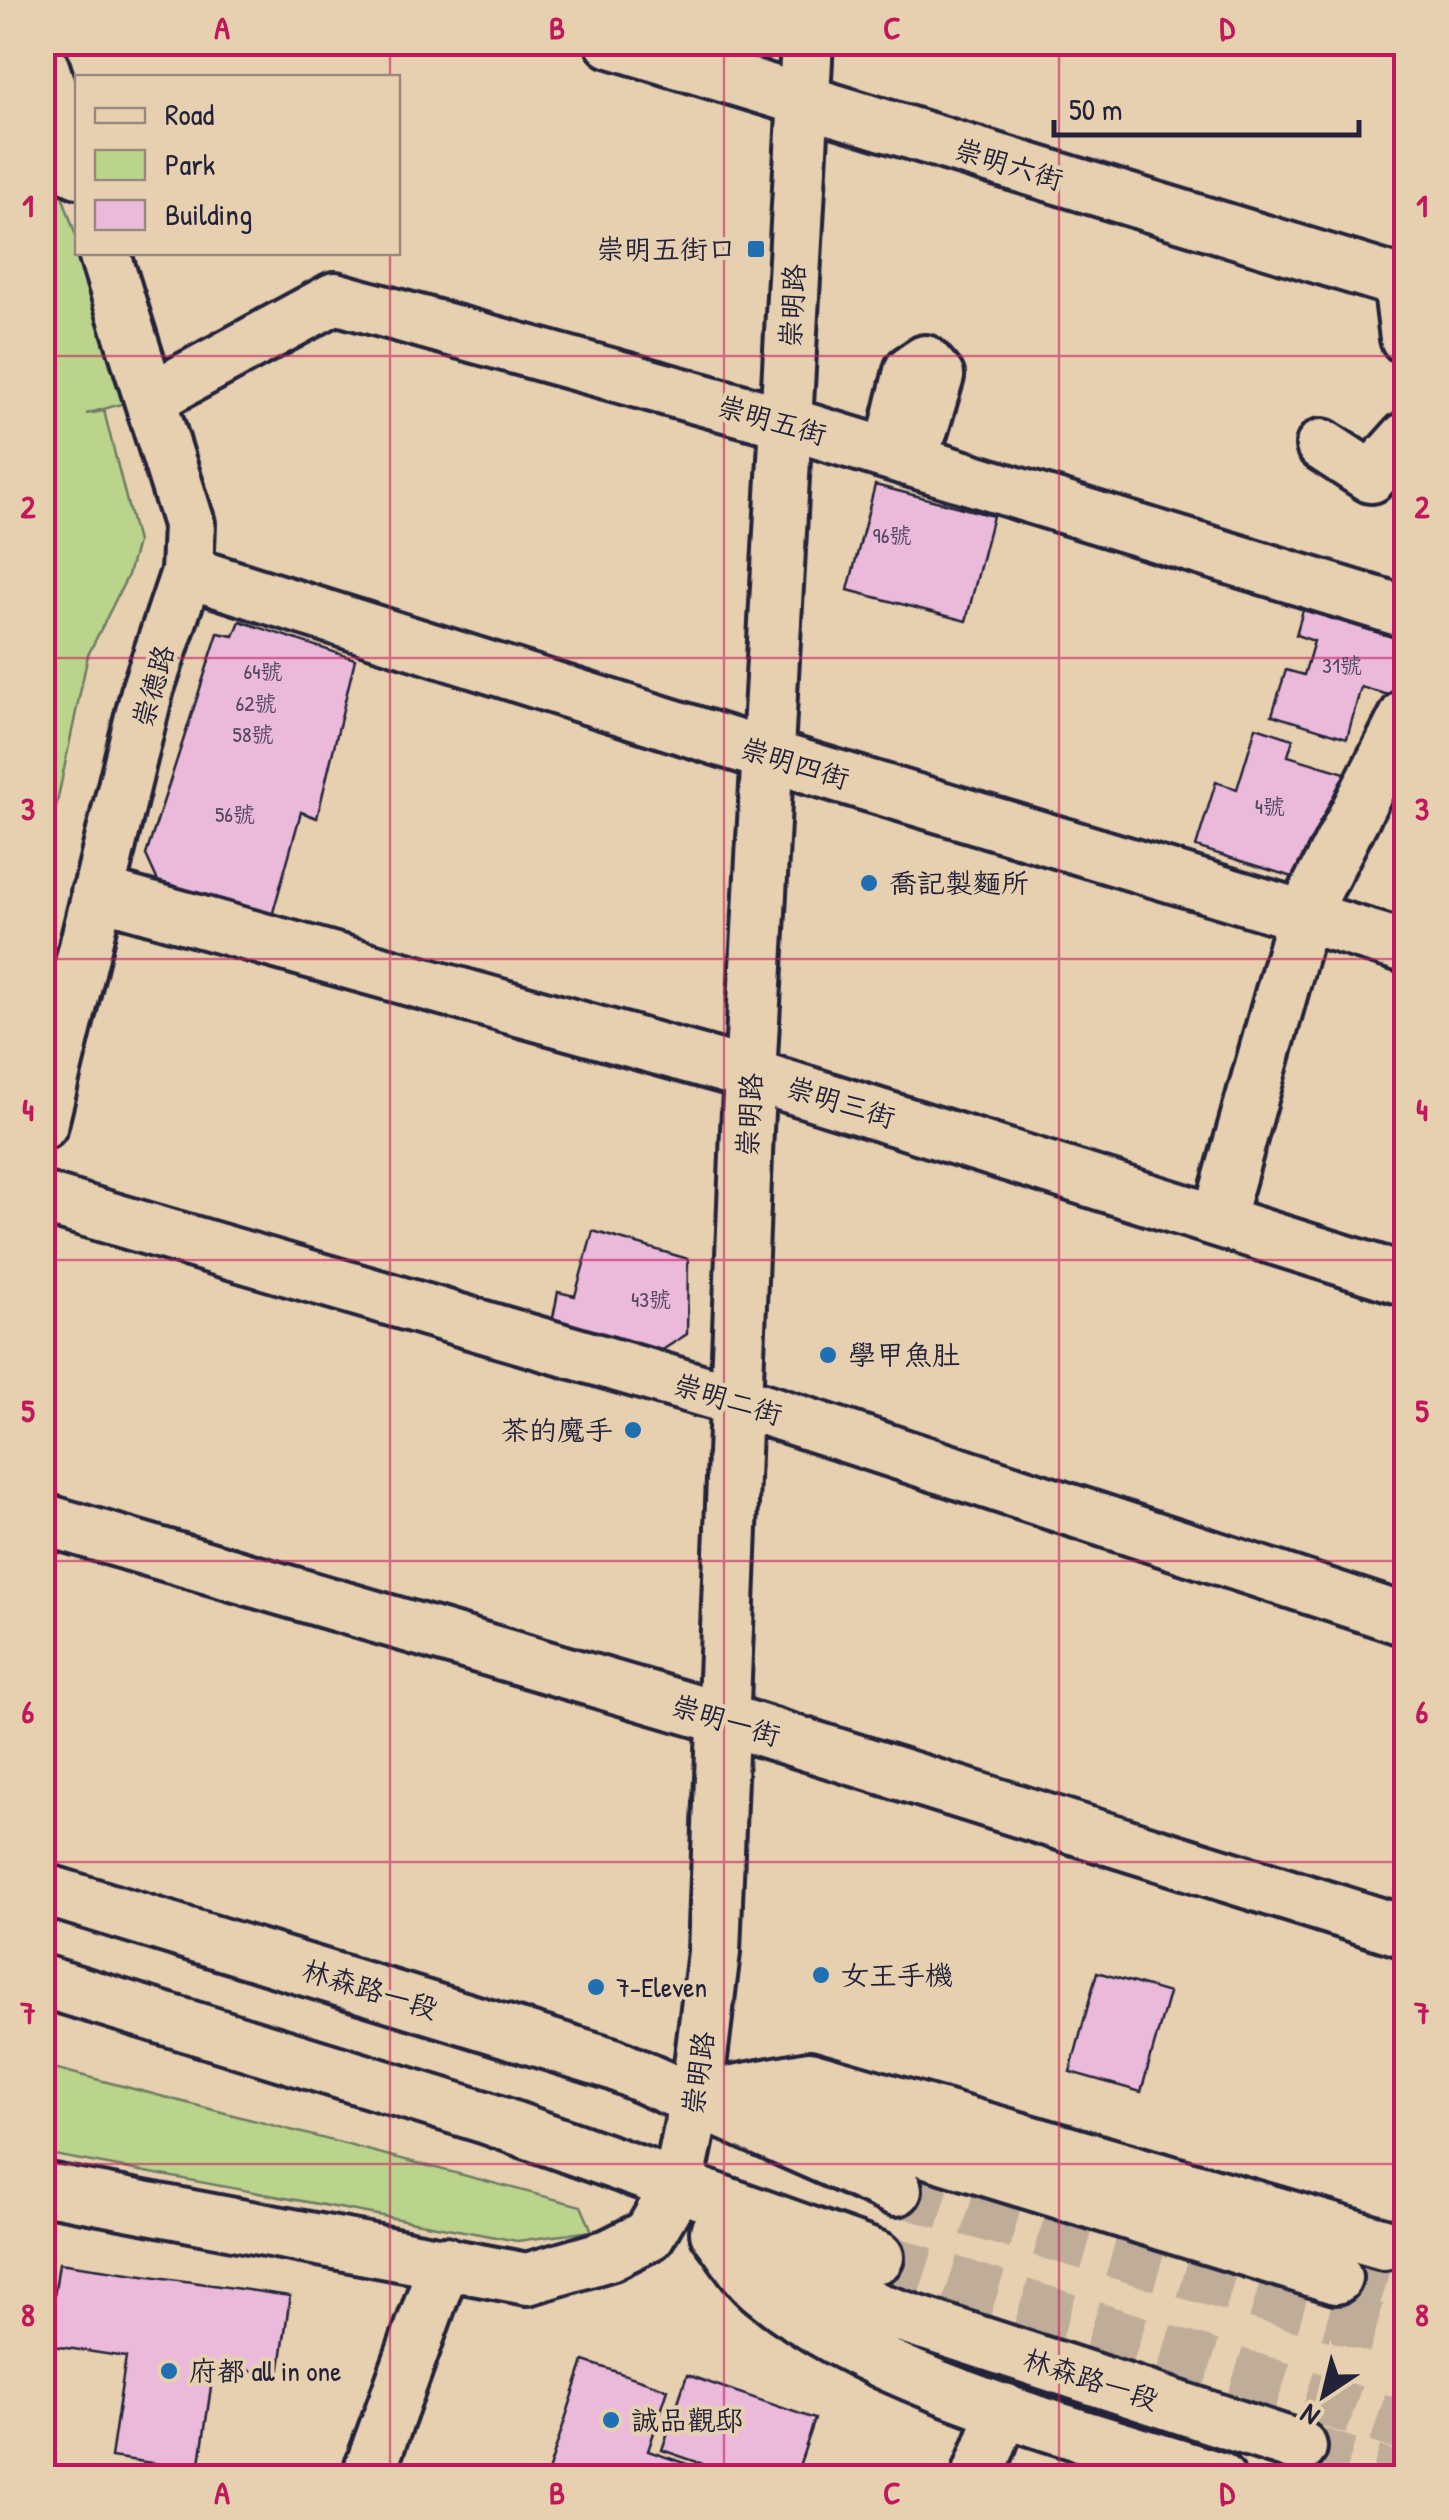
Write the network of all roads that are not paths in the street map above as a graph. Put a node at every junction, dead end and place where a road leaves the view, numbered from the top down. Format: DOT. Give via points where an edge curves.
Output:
graph roads {
  1 [pos="611,42"];
  2 [pos="807,42"];
  3 [pos="42,64"];
  4 [pos="802,101"];
  5 [pos="75,163"];
  6 [pos="105,255"];
  7 [pos="1403,283"];
  8 [pos="1406,338"];
  9 [pos="151,398"];
  10 [pos="786,423"];
  11 [pos="1406,438"];
  12 [pos="1322,445"];
  13 [pos="187,572"];
  14 [pos="1406,612"];
  15 [pos="1406,715"];
  16 [pos="767,755"];
  17 [pos="97,893"];
  18 [pos="1303,916"];
  19 [pos="1406,947"];
  20 [pos="752,1074"];
  21 [pos="42,1124"];
  22 [pos="42,1198"];
  23 [pos="1218,1220"];
  24 [pos="1406,1280"];
  25 [pos="738,1401"];
  26 [pos="42,1520"];
  27 [pos="1406,1620"];
  28 [pos="724,1719"];
  29 [pos="42,1889"];
  30 [pos="1406,1932"];
  31 [pos="42,1981"];
  32 [pos="696,2098"];
  33 [pos="678,2185"];
  34 [pos="42,2188"];
  35 [pos="896,2190"];
  36 [pos="1384,2244"];
  37 [pos="878,2257"];
  38 [pos="445,2262"];
  39 [pos="1336,2278"];
  40 [pos="1004,2409"];
  41 [pos="1300,2448"];
  42 [pos="367,2478"];
  43 [pos="978,2478"];
  44 [pos="1219,2478"];
  1 -- 4 [label="street, 崇明六街"];
  2 -- 4 [label="street, 崇明路"];
  3 -- 5 [label="street"];
  4 -- 7 [label="street, 崇明六街"];
  4 -- 10 [label="street, 崇明路"];
  6 -- 9 [label="street, 崇德路"];
  7 -- 8 [label="street"];
  9 -- 10 [label="street, 崇明五街" via="335,298"];
  9 -- 13 [label="street, 崇德路" via="189,524"];
  10 -- 14 [label="street, 崇明五街"];
  10 -- 16 [label="street, 崇明路"];
  11 -- 12 [label="street" via="1370,478"];
  13 -- 16 [label="street, 崇明四街"];
  13 -- 17 [label="street, 崇德路" via="148,688"];
  15 -- 18 [label="street"];
  16 -- 18 [label="street, 崇明四街"];
  16 -- 20 [label="street, 崇明路"];
  17 -- 20 [label="street, 崇明三街"];
  17 -- 21 [label="street, 崇德路"];
  18 -- 19 [label="street, 崇明四街"];
  18 -- 23 [label="street"];
  20 -- 23 [label="street, 崇明三街"];
  20 -- 25 [label="street, 崇明路"];
  22 -- 25 [label="street, 崇明二街"];
  23 -- 24 [label="street, 崇明三街"];
  25 -- 27 [label="street, 崇明二街"];
  25 -- 28 [label="street, 崇明路"];
  26 -- 28 [label="street, 崇明一街"];
  28 -- 30 [label="street, 崇明一街"];
  28 -- 32 [label="street, 崇明路" via="714,1952"];
  29 -- 32 [label="street, 林森路一段" via="613,2064"];
  31 -- 33 [label="street, 林森路一段" via="484,2117"];
  32 -- 33 [label="street, 崇明路"];
  32 -- 35 [label="street, 林森路一段"];
  32 -- 36 [label="street" via="809,2078"];
  32 -- 39 [label="street, 林森路一段" via="830,2122"];
  33 -- 37 [label="street, 林森路一段"];
  33 -- 38 [label="street, 崇明路" via="649,2236 609,2256 526,2279"];
  33 -- 40 [label="street" via="761,2289 837,2342"];
  33 -- 41 [label="street, 林森路一段" via="801,2272 878,2309"];
  34 -- 38 [label="street, 崇明路"];
  38 -- 42 [label="street"];
  40 -- 43 [label="street"];
  40 -- 44 [label="street"];
}
